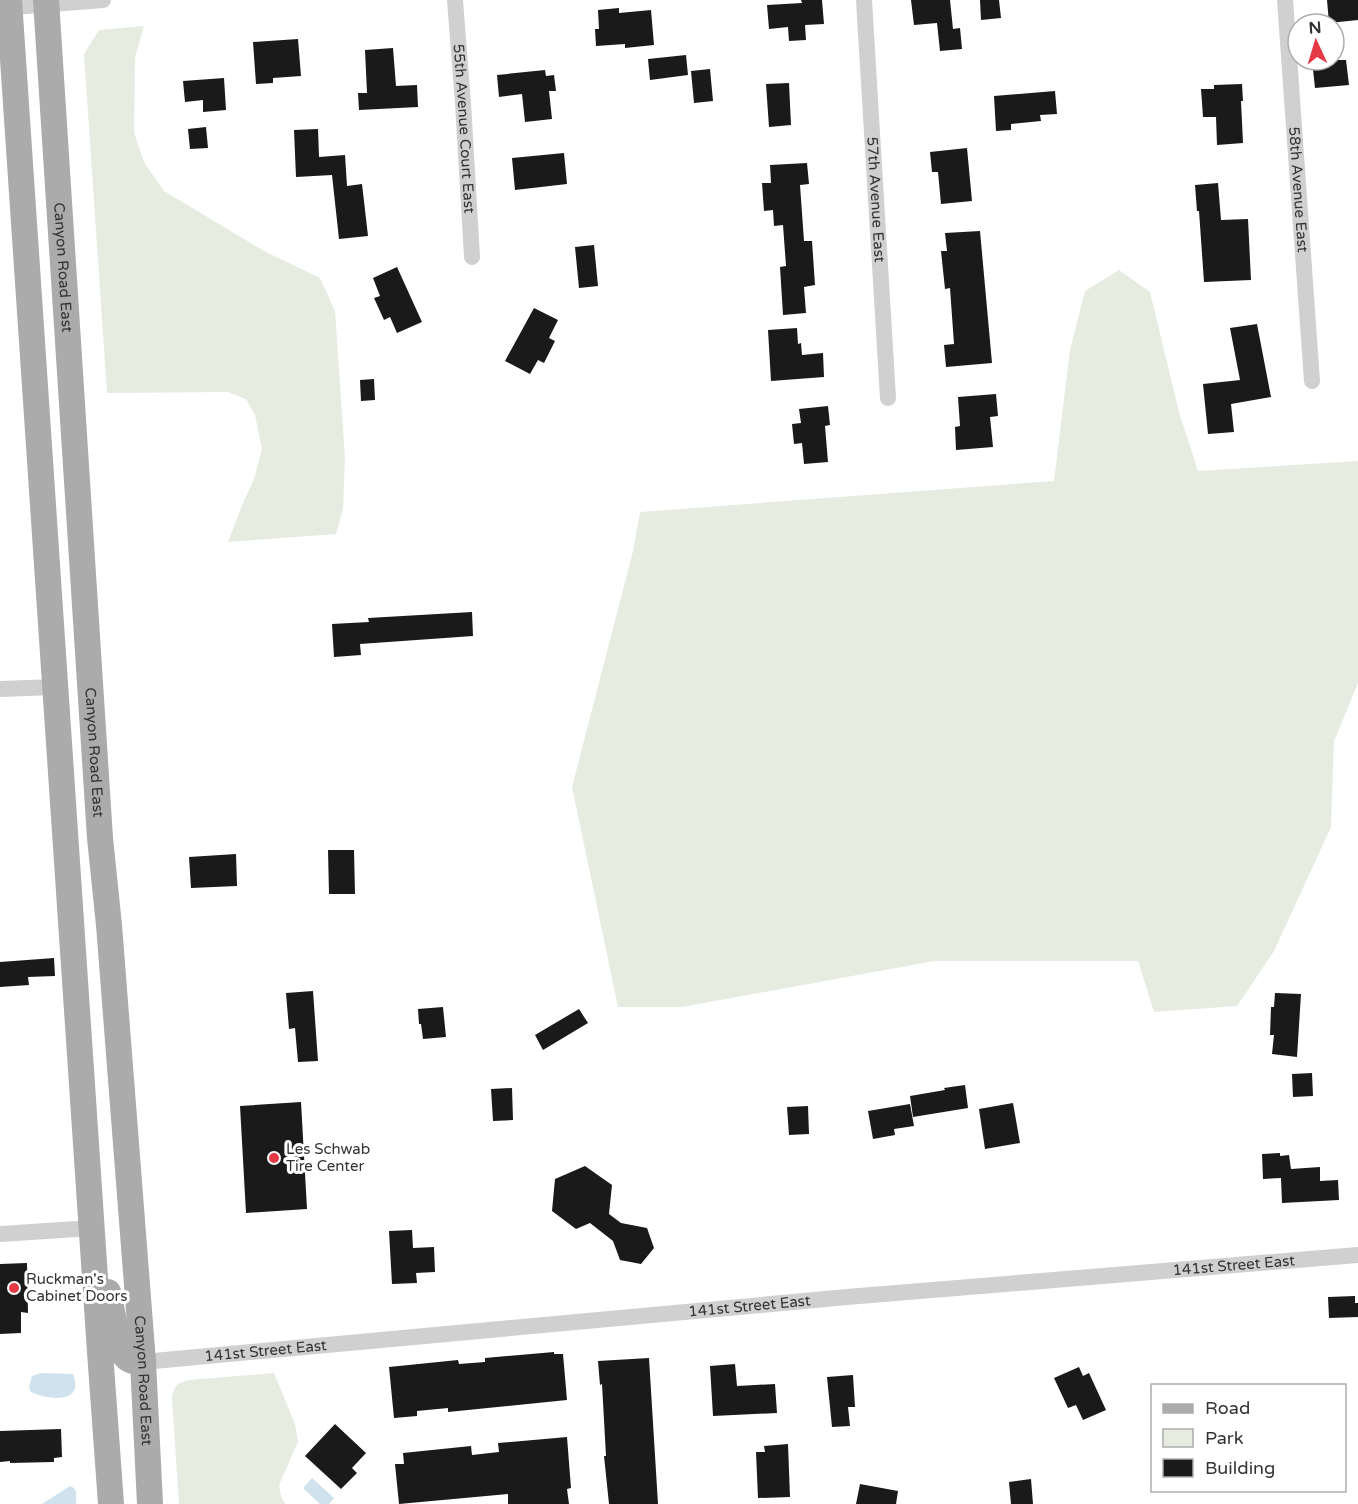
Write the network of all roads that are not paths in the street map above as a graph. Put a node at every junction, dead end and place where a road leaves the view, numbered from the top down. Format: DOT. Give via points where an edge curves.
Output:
graph roads {
  1 [pos="103,0"];
  2 [pos="455,0"];
  3 [pos="864,0"];
  4 [pos="1285,0"];
  5 [pos="46,2"];
  6 [pos="6,5"];
  7 [pos="472,257"];
  8 [pos="1312,381"];
  9 [pos="888,398"];
  10 [pos="56,687"];
  11 [pos="0,689"];
  12 [pos="100,838"];
  13 [pos="92,1228"];
  14 [pos="0,1234"];
  15 [pos="1358,1255"];
  16 [pos="143,1362"];
  17 [pos="111,1504"];
  18 [pos="150,1504"];
  1 -- 5 [label="street"];
  2 -- 7 [label="street, 55th Avenue Court East"];
  3 -- 9 [label="street, 57th Avenue East"];
  4 -- 8 [label="street, 58th Avenue East"];
  5 -- 6 [label="street"];
  5 -- 12 [label="main road, Canyon Road East"];
  6 -- 10 [label="main road"];
  10 -- 11 [label="street"];
  10 -- 12 [label="main road" via="68,691 75,700"];
  10 -- 13 [label="main road"];
  12 -- 16 [label="main road, Canyon Road East"];
  13 -- 14 [label="street"];
  13 -- 16 [label="main road" via="121,1347 133,1362"];
  13 -- 17 [label="main road"];
  15 -- 16 [label="street, 141st Street East"];
  16 -- 18 [label="main road, Canyon Road East"];
}
